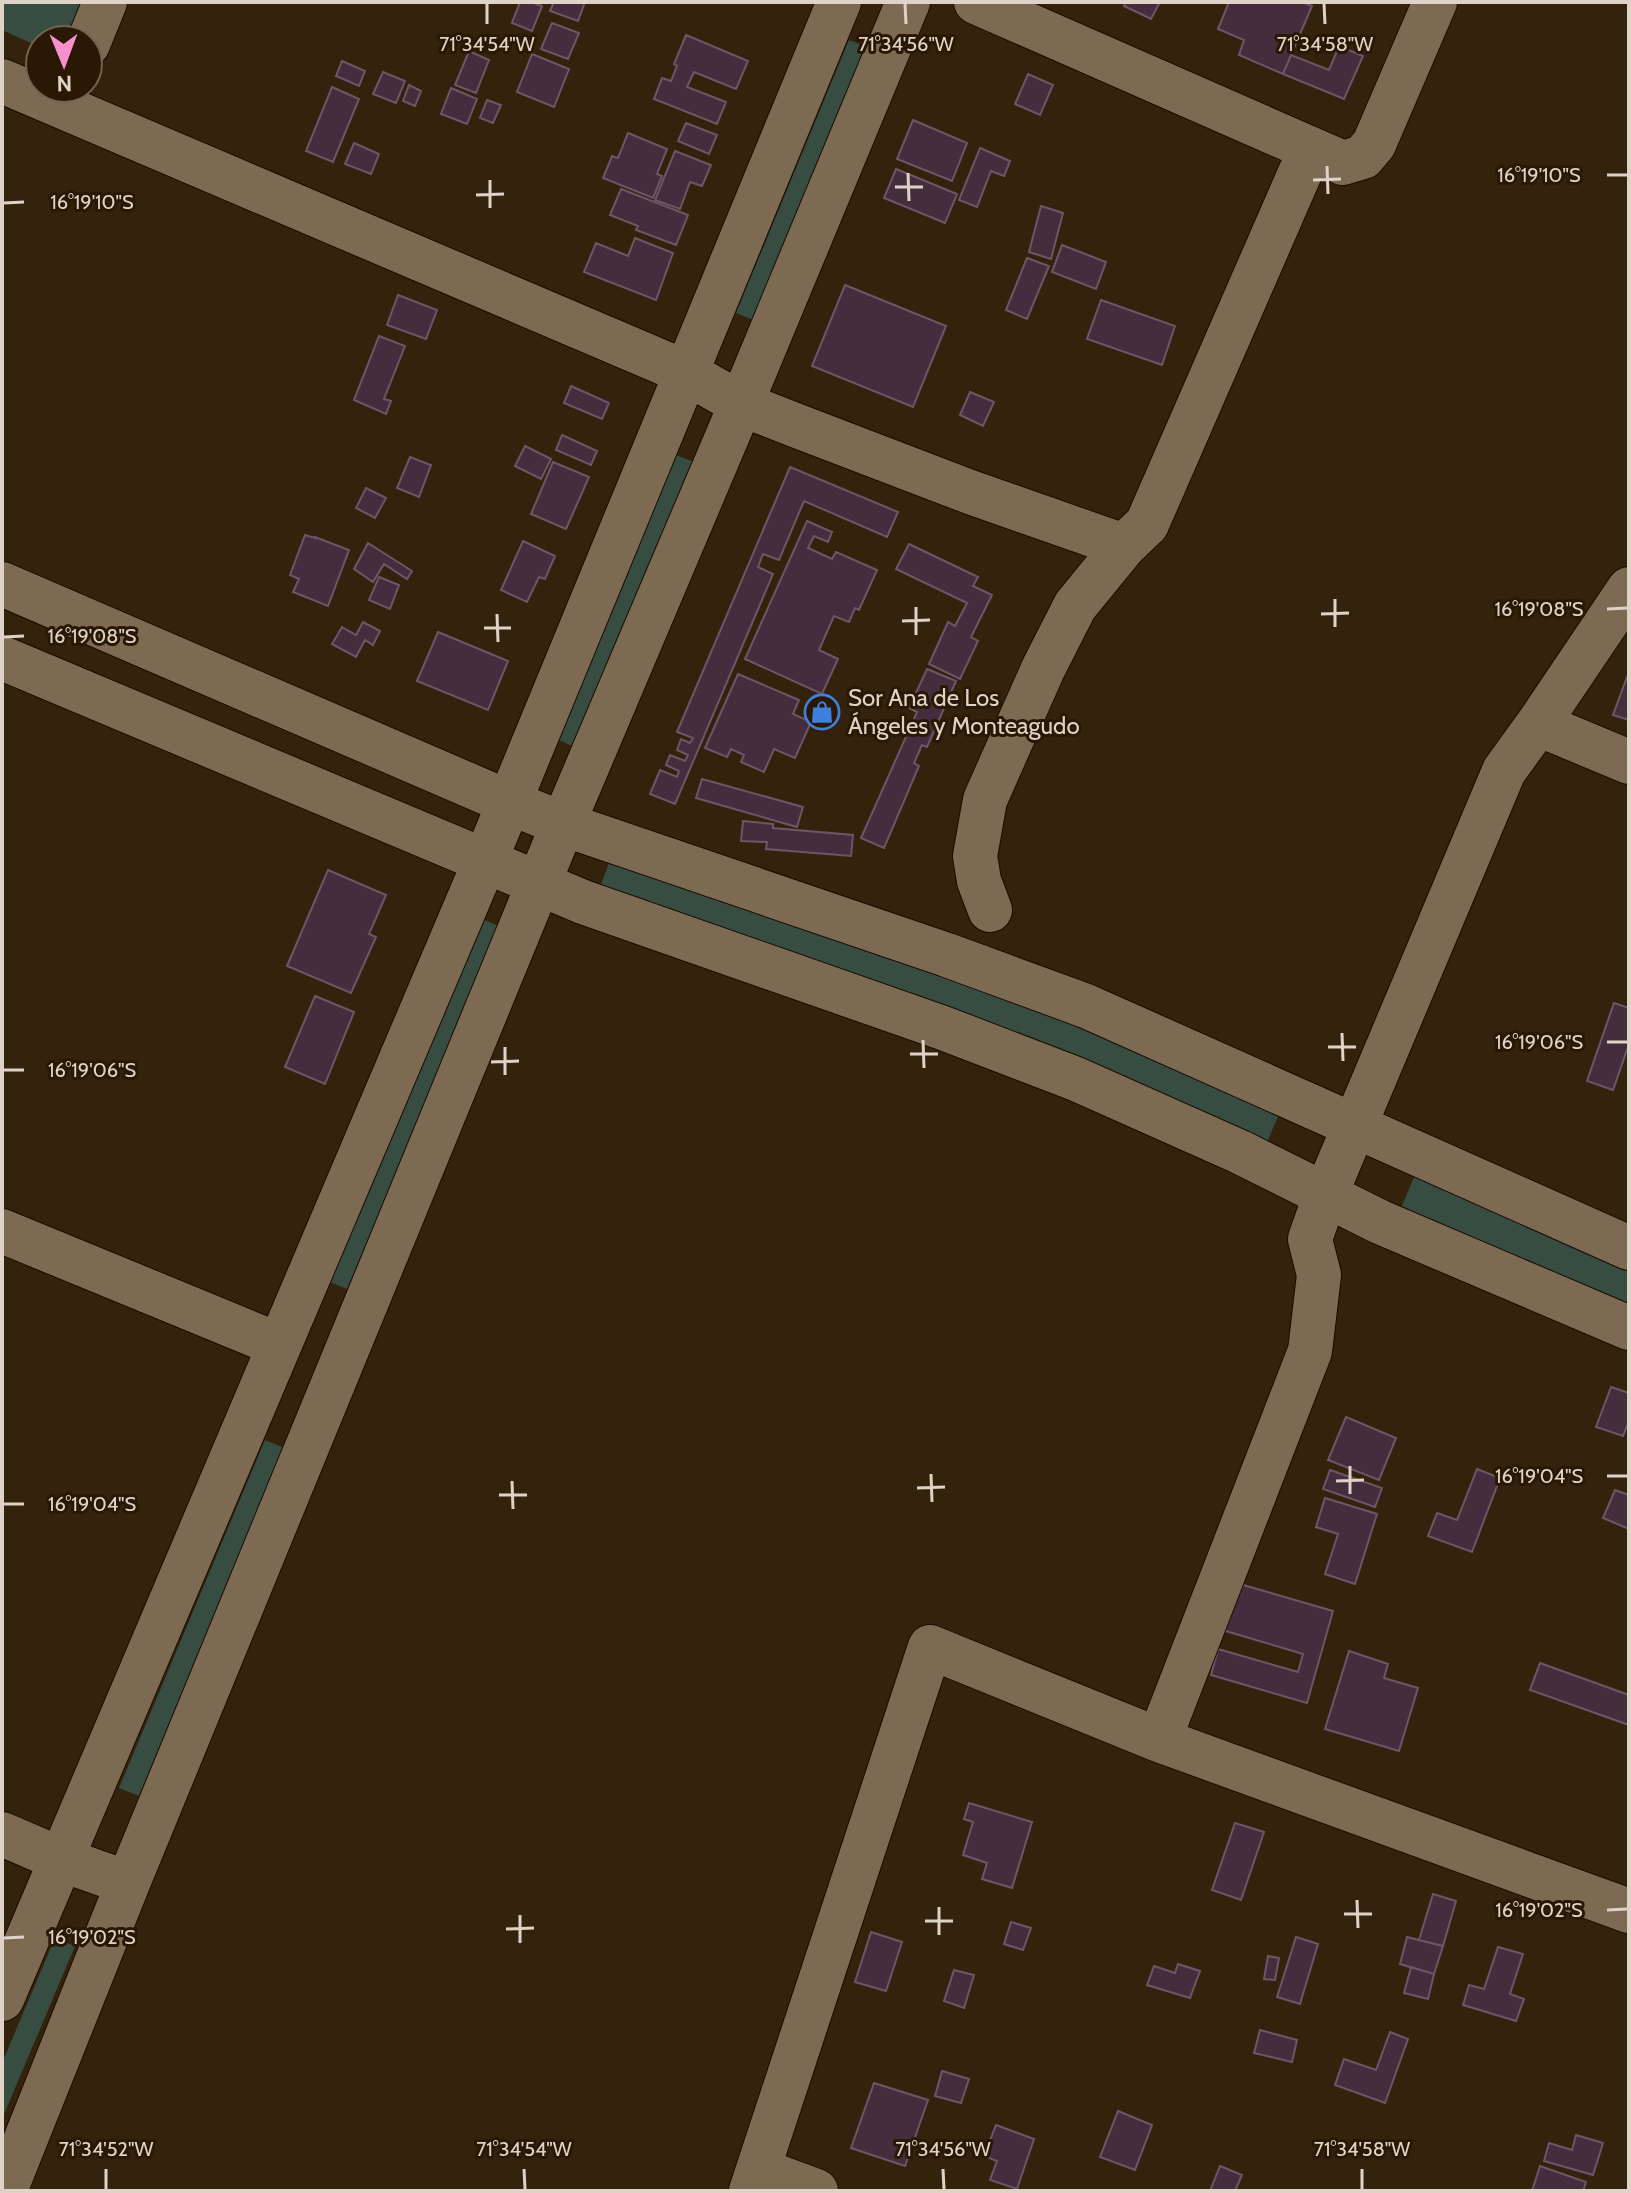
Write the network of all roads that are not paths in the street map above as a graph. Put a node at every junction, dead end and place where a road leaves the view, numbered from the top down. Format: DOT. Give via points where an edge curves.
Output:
graph roads {
  1 [pos="105,2"];
  2 [pos="839,2"];
  3 [pos="908,2"];
  4 [pos="976,2"];
  5 [pos="1435,2"];
  6 [pos="96,24"];
  7 [pos="2,81"];
  8 [pos="24,87"];
  9 [pos="81,104"];
  10 [pos="1310,150"];
  11 [pos="685,372"];
  12 [pos="741,404"];
  13 [pos="1124,546"];
  14 [pos="2,584"];
  15 [pos="1629,589"];
  16 [pos="2,658"];
  17 [pos="1538,724"];
  18 [pos="1629,762"];
  19 [pos="508,802"];
  20 [pos="563,824"];
  21 [pos="485,861"];
  22 [pos="540,883"];
  23 [pos="990,910"];
  24 [pos="1354,1124"];
  25 [pos="1325,1196"];
  26 [pos="2,1231"];
  27 [pos="1629,1248"];
  28 [pos="1629,1328"];
  29 [pos="279,1345"];
  30 [pos="340,1367"];
  31 [pos="1159,1740"];
  32 [pos="2,1834"];
  33 [pos="60,1859"];
  34 [pos="128,1883"];
  35 [pos="1629,1911"];
  36 [pos="2,1999"];
  37 [pos="755,2180"];
  38 [pos="5,2191"];
  39 [pos="816,2191"];
  1 -- 6 [label="street"];
  2 -- 11 [label="street"];
  3 -- 12 [label="street"];
  4 -- 10 [label="street"];
  5 -- 10 [label="street" via="1374,144 1363,157 1343,163"];
  7 -- 8 [label="street"];
  9 -- 11 [label="street"];
  10 -- 13 [label="street" via="1147,524"];
  11 -- 12 [label="street"];
  11 -- 19 [label="street"];
  12 -- 13 [label="street"];
  12 -- 20 [label="street"];
  13 -- 23 [label="street" via="1075,606 985,800 975,856"];
  14 -- 19 [label="street"];
  15 -- 17 [label="street"];
  16 -- 21 [label="street"];
  17 -- 18 [label="street"];
  17 -- 24 [label="street" via="1504,771"];
  19 -- 20 [label="street"];
  19 -- 21 [label="street"];
  20 -- 22 [label="street"];
  20 -- 24 [label="street" via="1086,1006"];
  21 -- 22 [label="street"];
  21 -- 29 [label="street"];
  22 -- 25 [label="street" via="1076,1079"];
  22 -- 30 [label="street"];
  24 -- 25 [label="street"];
  24 -- 27 [label="street"];
  25 -- 28 [label="street"];
  25 -- 31 [label="street" via="1310,1239 1319,1275 1310,1351"];
  26 -- 29 [label="street"];
  29 -- 30 [label="street"];
  29 -- 33 [label="street"];
  30 -- 34 [label="street"];
  31 -- 35 [label="street"];
  31 -- 37 [label="street" via="930,1647"];
  32 -- 33 [label="street"];
  33 -- 34 [label="street"];
  33 -- 36 [label="street"];
  34 -- 38 [label="street"];
  37 -- 39 [label="street"];
}
